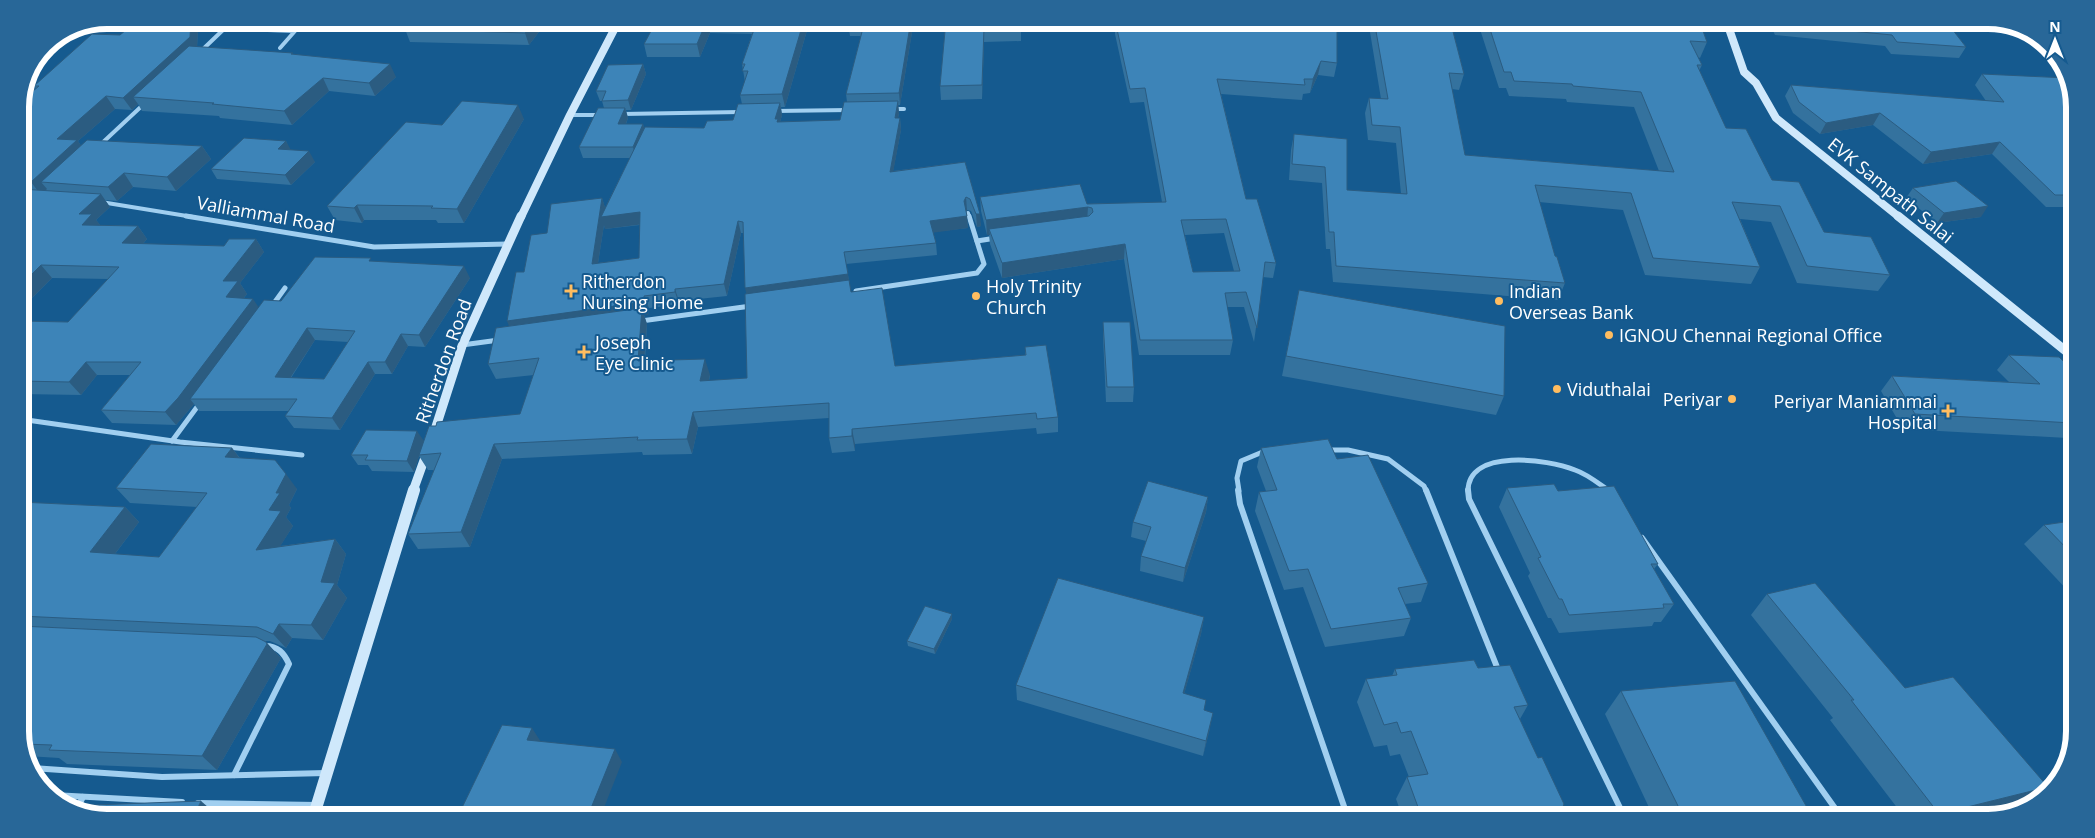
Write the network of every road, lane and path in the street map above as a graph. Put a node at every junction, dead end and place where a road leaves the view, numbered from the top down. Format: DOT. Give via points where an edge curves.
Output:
graph roads {
  1 [pos="213,29"];
  2 [pos="614,29"];
  3 [pos="1729,29"];
  4 [pos="223,30"];
  5 [pos="280,48"];
  6 [pos="195,56"];
  7 [pos="152,96"];
  8 [pos="885,109"];
  9 [pos="904,109"];
  10 [pos="855,110"];
  11 [pos="766,111"];
  12 [pos="747,112"];
  13 [pos="609,114"];
  14 [pos="619,114"];
  15 [pos="570,115"];
  16 [pos="95,149"];
  17 [pos="92,201"];
  18 [pos="968,213"];
  19 [pos="1007,237"];
  20 [pos="977,241"];
  21 [pos="508,244"];
  22 [pos="285,288"];
  23 [pos="851,292"];
  24 [pos="754,305"];
  25 [pos="268,311"];
  26 [pos="637,321"];
  27 [pos="501,340"];
  28 [pos="462,346"];
  29 [pos="2066,351"];
  30 [pos="206,395"];
  31 [pos="29,420"];
  32 [pos="172,441"];
  33 [pos="1322,450"];
  34 [pos="1270,451"];
  35 [pos="302,455"];
  36 [pos="1614,498"];
  37 [pos="1637,530"];
  38 [pos="261,646"];
  39 [pos="1504,683"];
  40 [pos="38,768"];
  41 [pos="326,773"];
  42 [pos="234,776"];
  43 [pos="63,796"];
  44 [pos="83,797"];
  45 [pos="79,804"];
  46 [pos="317,805"];
  47 [pos="316,809"];
  48 [pos="1345,809"];
  49 [pos="1621,809"];
  50 [pos="1836,809"];
  1 -- 4 [label="street"];
  2 -- 15 [label="main road, Ritherdon Road"];
  3 -- 29 [label="main road, EVK Sampath Salai" via="1744,72 1756,83 1776,118"];
  4 -- 5 [label="street" via="295,31"];
  4 -- 6 [label="street"];
  7 -- 16 [label="street"];
  8 -- 9 [label="street"];
  10 -- 11 [label="street"];
  12 -- 14 [label="street"];
  13 -- 15 [label="street"];
  15 -- 21 [label="main road, Ritherdon Road"];
  17 -- 21 [label="street, Valliammal Road" via="374,247"];
  18 -- 20 [label="street"];
  19 -- 20 [label="street"];
  20 -- 23 [label="street" via="984,264 978,273"];
  21 -- 28 [label="main road, Ritherdon Road"];
  22 -- 25 [label="street"];
  24 -- 26 [label="street"];
  27 -- 28 [label="street"];
  28 -- 41 [label="main road, Ritherdon Road" via="402,524"];
  30 -- 32 [label="street"];
  31 -- 32 [label="street"];
  32 -- 35 [label="street"];
  33 -- 39 [label="street" via="1348,450 1388,459 1424,486"];
  34 -- 48 [label="street" via="1241,461 1237,478 1240,504"];
  36 -- 49 [label="street" via="1609,490 1576,470 1548,461 1488,464 1476,471 1468,482 1469,499"];
  37 -- 50 [label="street"];
  38 -- 42 [label="street" via="283,652 288,664"];
  40 -- 42 [label="street" via="162,777"];
  41 -- 42 [label="street"];
  41 -- 46 [label="main road, Ritherdon Road"];
  43 -- 44 [label="street"];
  44 -- 45 [label="street"];
  44 -- 46 [label="street" via="233,805"];
  46 -- 47 [label="main road, Ritherdon Road"];
}
